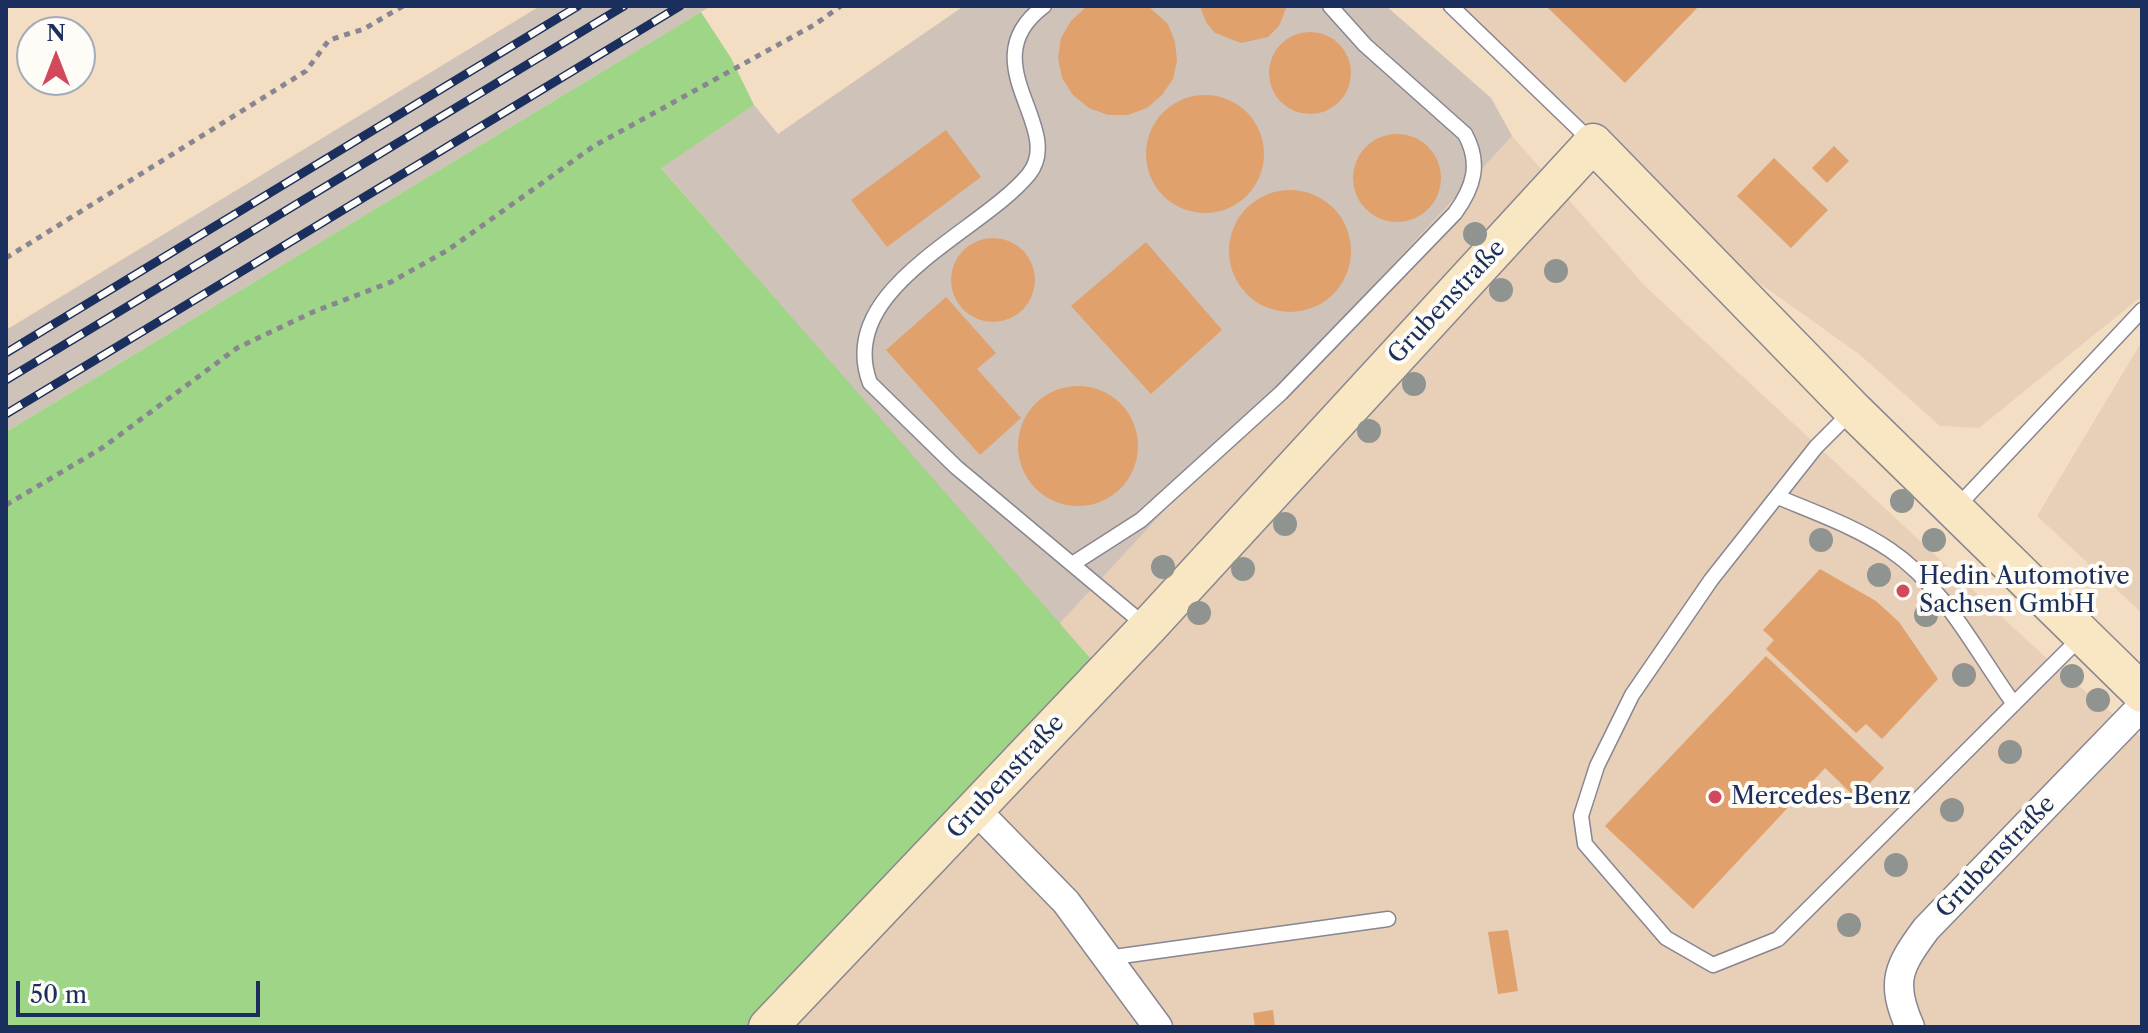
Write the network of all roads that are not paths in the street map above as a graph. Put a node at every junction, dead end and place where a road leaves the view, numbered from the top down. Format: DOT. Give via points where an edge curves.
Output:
graph roads {
  1 [pos="1044,6"];
  2 [pos="1330,6"];
  3 [pos="1451,6"];
  4 [pos="1593,143"];
  5 [pos="2142,310"];
  6 [pos="1853,410"];
  7 [pos="1778,497"];
  8 [pos="1955,509"];
  9 [pos="1074,563"];
  10 [pos="1148,627"];
  11 [pos="2083,635"];
  12 [pos="2140,690"];
  13 [pos="2014,704"];
  14 [pos="976,810"];
  15 [pos="1388,919"];
  16 [pos="1107,958"];
  17 [pos="768,1027"];
  18 [pos="1158,1027"];
  19 [pos="1910,1027"];
  1 -- 9 [label="lane" via="1022,28 1014,47 1014,64 1038,144 1032,170 886,298 869,323 864,368 870,383 956,467"];
  2 -- 9 [label="lane" via="1365,45 1465,134 1472,147 1474,180 1455,213 1281,393 1141,520"];
  3 -- 4 [label="lane"];
  4 -- 6 [label="street, Grubenstraße"];
  4 -- 10 [label="street, Grubenstraße"];
  5 -- 8 [label="lane"];
  6 -- 7 [label="lane"];
  6 -- 8 [label="street, Grubenstraße"];
  7 -- 13 [label="lane" via="1891,550 1925,580"];
  7 -- 13 [label="lane" via="1711,580 1632,695 1597,766 1581,816 1585,844 1666,938 1713,965 1778,939"];
  8 -- 11 [label="street, Grubenstraße"];
  9 -- 10 [label="lane"];
  10 -- 14 [label="street, Grubenstraße"];
  11 -- 12 [label="street, Grubenstraße"];
  11 -- 13 [label="lane"];
  12 -- 19 [label="street, Grubenstraße" via="1900,964 1898,1000"];
  14 -- 16 [label="street" via="1066,902"];
  14 -- 17 [label="street, Grubenstraße"];
  15 -- 16 [label="lane"];
  16 -- 18 [label="street"];
}
